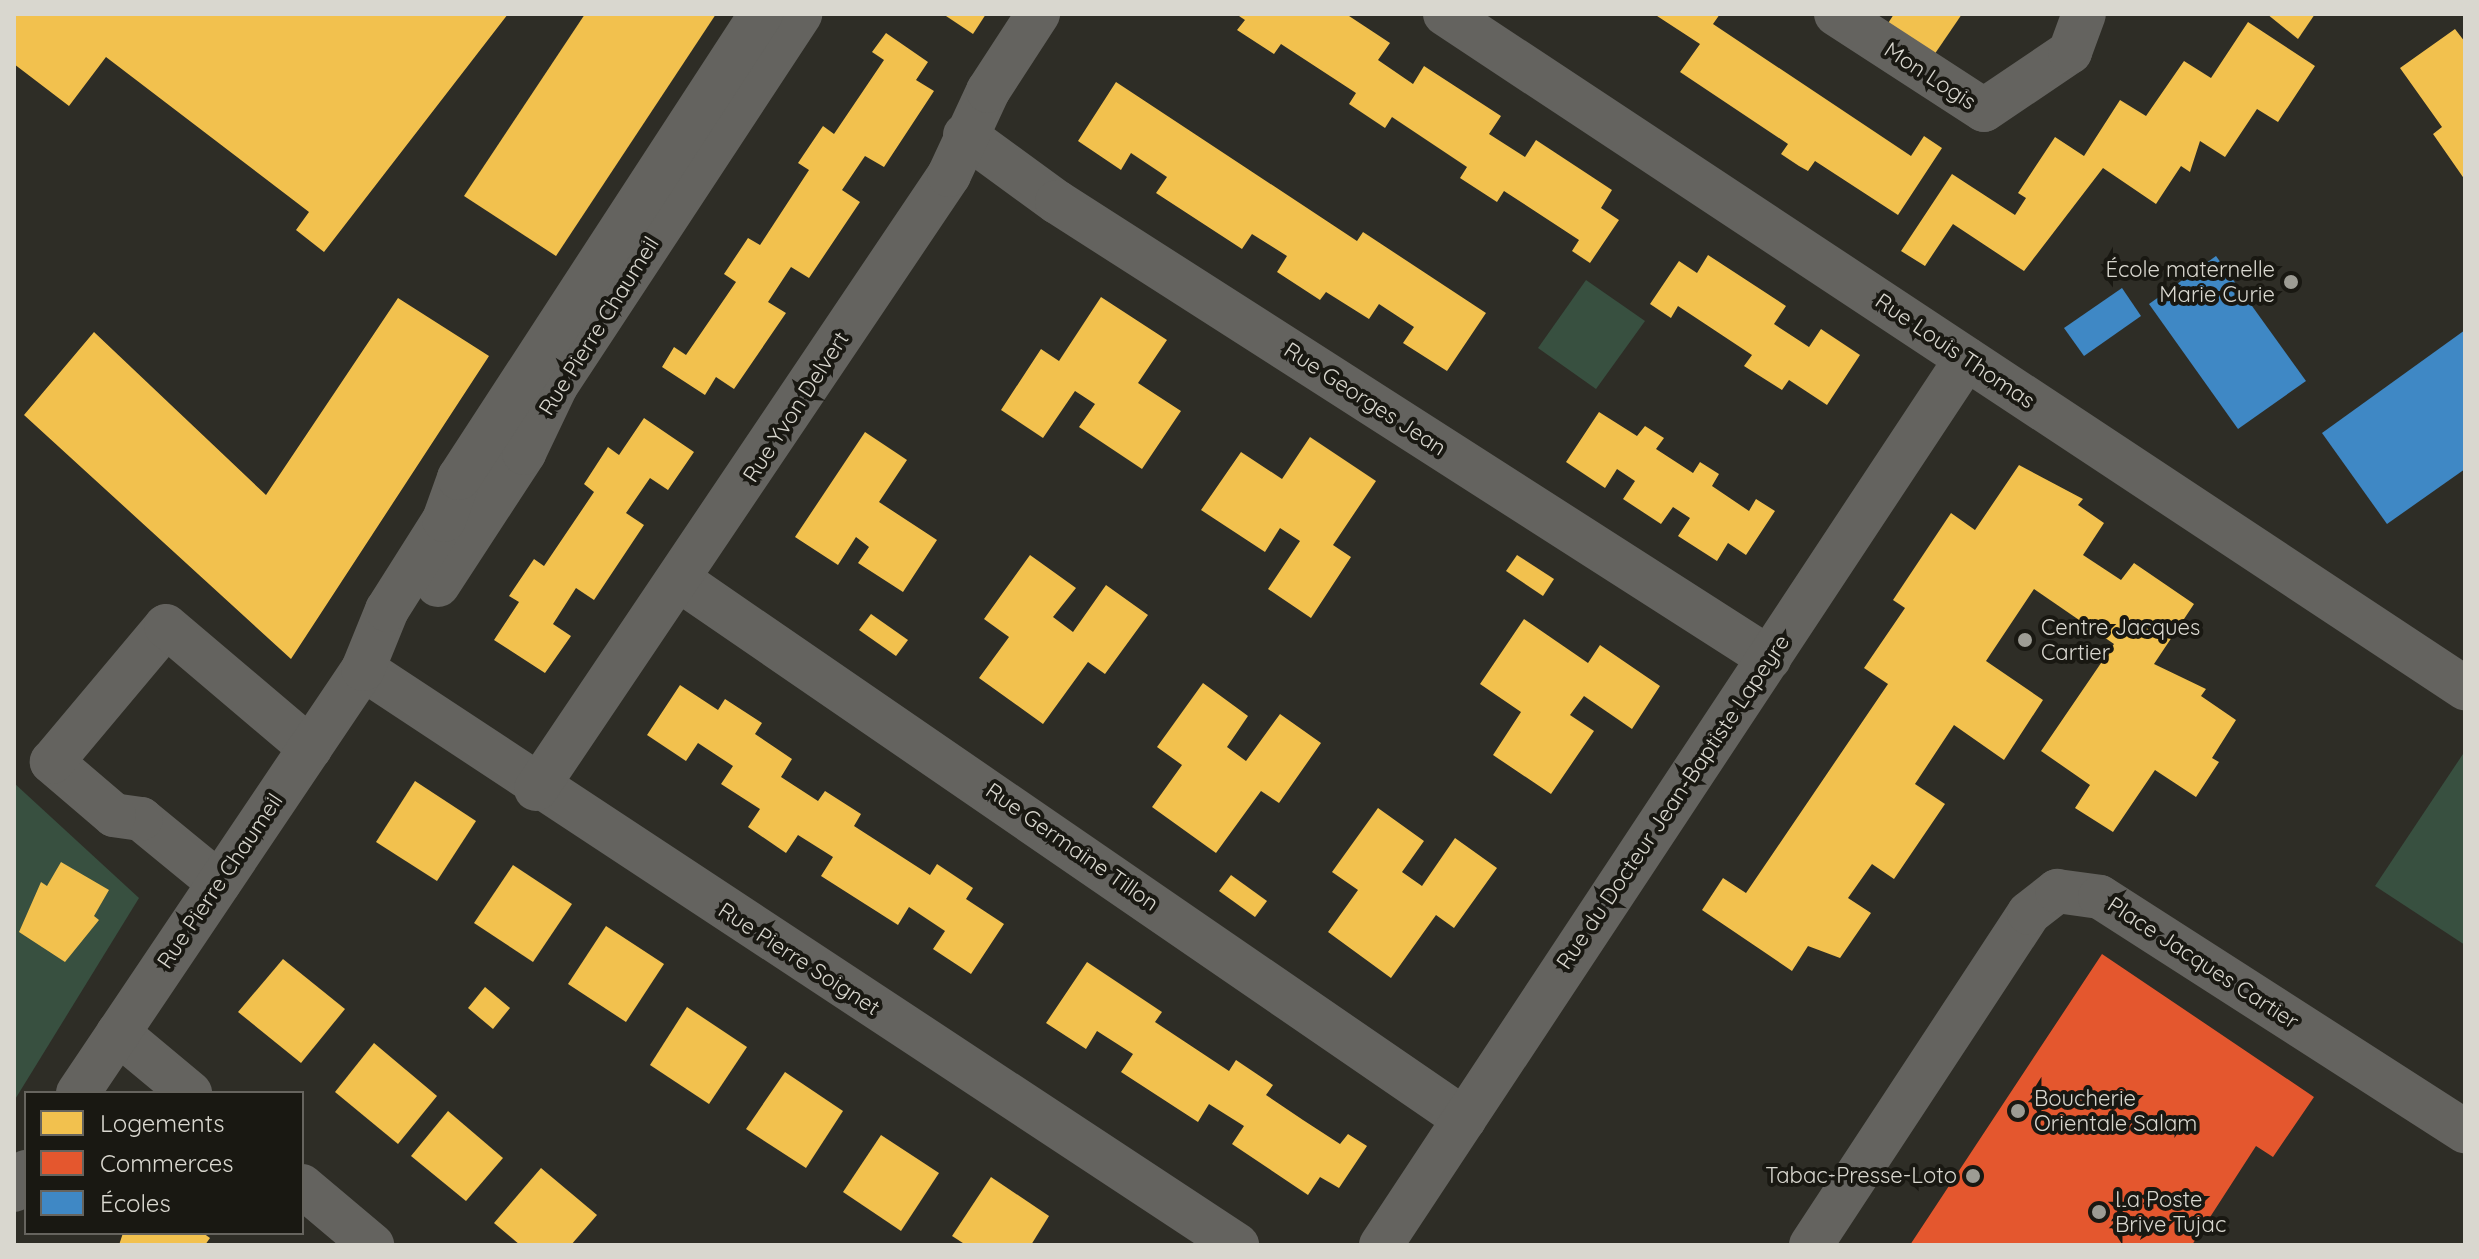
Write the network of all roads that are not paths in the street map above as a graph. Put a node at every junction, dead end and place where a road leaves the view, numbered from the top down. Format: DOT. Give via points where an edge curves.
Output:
graph roads {
  1 [pos="761,14"];
  2 [pos="800,14"];
  3 [pos="1038,14"];
  4 [pos="1445,14"];
  5 [pos="1836,14"];
  6 [pos="2084,14"];
  7 [pos="965,135"];
  8 [pos="1966,359"];
  9 [pos="678,579"];
  10 [pos="1769,658"];
  11 [pos="363,669"];
  12 [pos="2465,688"];
  13 [pos="310,748"];
  14 [pos="536,789"];
  15 [pos="219,883"];
  16 [pos="118,1033"];
  17 [pos="79,1091"];
  18 [pos="188,1091"];
  19 [pos="1464,1119"];
  20 [pos="2465,1131"];
  21 [pos="304,1188"];
  22 [pos="372,1245"];
  23 [pos="1237,1245"];
  24 [pos="1381,1245"];
  25 [pos="1811,1245"];
  1 -- 11 [label="street, Rue Pierre Chaumeil" via="459,478 444,520 387,610"];
  2 -- 11 [label="street, Rue Pierre Chaumeil" via="564,374 524,453 401,641"];
  3 -- 7 [label="street, Rue Yvon Delvert"];
  4 -- 8 [label="street, Rue Louis Thomas"];
  5 -- 6 [label="street, Mon Logis" via="1984,110 2070,52"];
  7 -- 9 [label="street, Rue Yvon Delvert" via="949,175"];
  7 -- 10 [label="street, Rue Georges Jean" via="1057,202"];
  8 -- 10 [label="street, Rue du Docteur Jean-Baptiste Lapeyre"];
  8 -- 12 [label="street, Rue Louis Thomas"];
  9 -- 14 [label="street, Rue Yvon Delvert"];
  9 -- 19 [label="street, Rue Germaine Tillon"];
  10 -- 19 [label="street, Rue du Docteur Jean-Baptiste Lapeyre"];
  11 -- 13 [label="street, Rue Pierre Chaumeil"];
  11 -- 14 [label="street, Rue Pierre Soignet"];
  13 -- 15 [label="street, Rue Pierre Chaumeil"];
  13 -- 15 [label="street" via="166,626 52,762 114,815 141,819"];
  14 -- 23 [label="street, Rue Pierre Soignet"];
  15 -- 16 [label="street, Rue Pierre Chaumeil"];
  16 -- 17 [label="street, Rue Pierre Chaumeil"];
  16 -- 18 [label="street"];
  19 -- 24 [label="street, Rue du Docteur Jean-Baptiste Lapeyre"];
  20 -- 25 [label="street, Place Jacques Cartier" via="2100,897 2057,891 2029,913"];
  21 -- 22 [label="street"];
}
